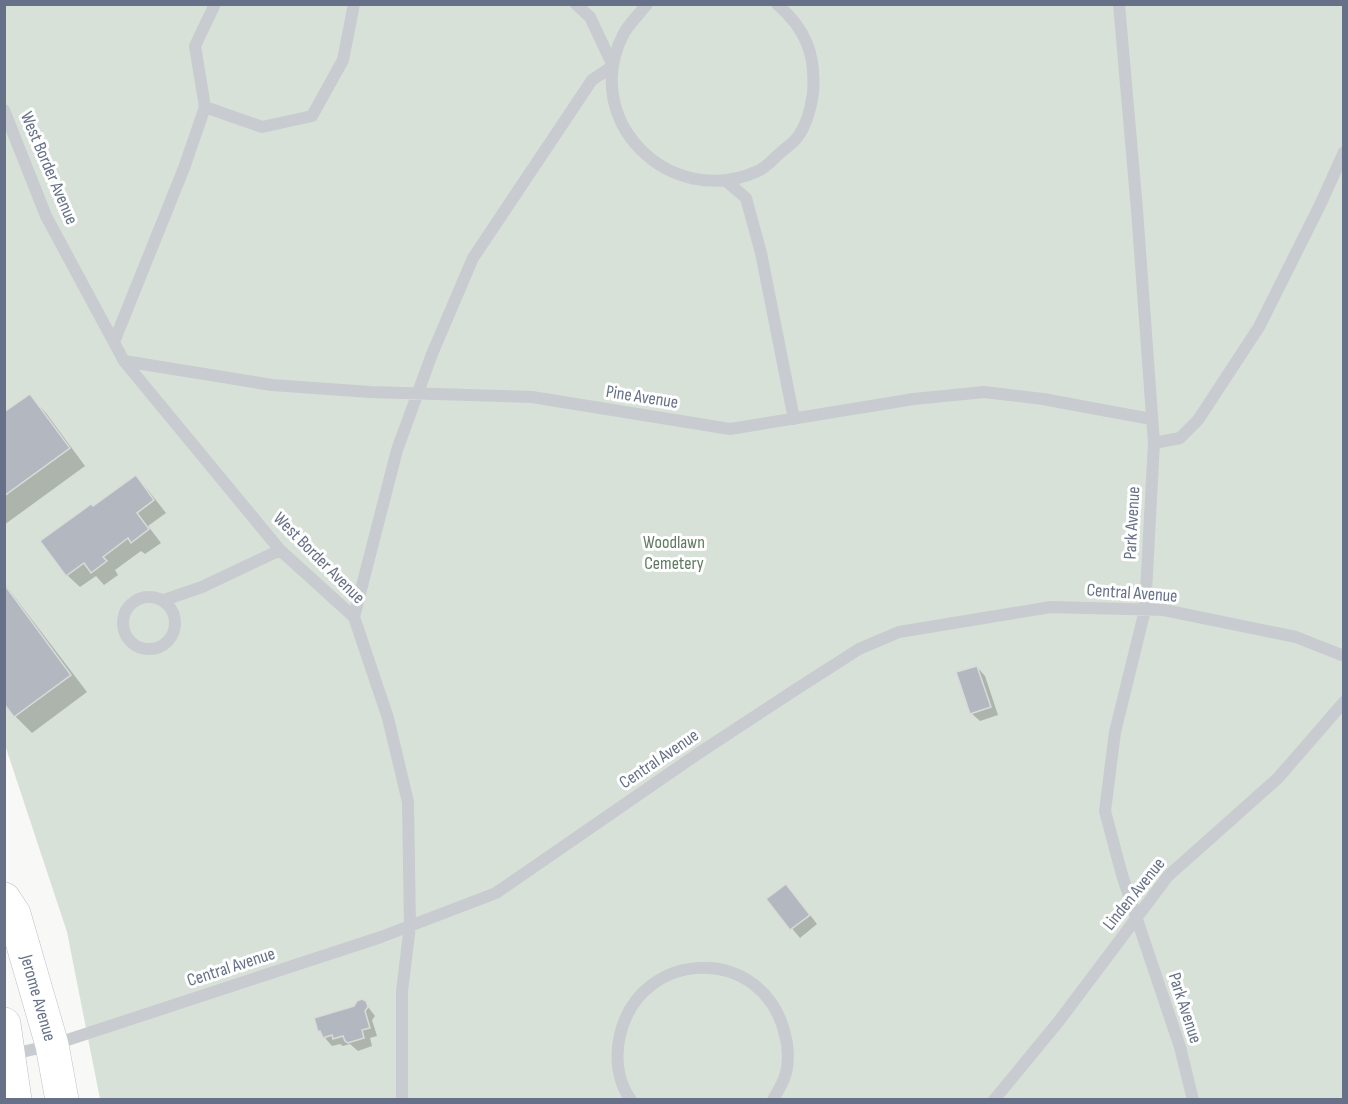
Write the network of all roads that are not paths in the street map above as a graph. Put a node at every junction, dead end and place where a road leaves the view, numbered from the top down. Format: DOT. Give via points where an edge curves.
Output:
graph roads {
  1 [pos="215,4"];
  2 [pos="354,4"];
  3 [pos="576,4"];
  4 [pos="647,4"];
  5 [pos="777,4"];
  6 [pos="1119,4"];
  7 [pos="613,66"];
  8 [pos="205,107"];
  9 [pos="4,110"];
  10 [pos="1344,152"];
  11 [pos="726,181"];
  12 [pos="114,342"];
  13 [pos="124,361"];
  14 [pos="418,394"];
  15 [pos="794,419"];
  16 [pos="1151,419"];
  17 [pos="1154,443"];
  18 [pos="280,550"];
  19 [pos="164,600"];
  20 [pos="1145,610"];
  21 [pos="354,617"];
  22 [pos="1344,656"];
  23 [pos="1344,702"];
  24 [pos="4,899"];
  25 [pos="1136,918"];
  26 [pos="410,926"];
  27 [pos="52,1045"];
  28 [pos="6,1046"];
  29 [pos="15,1100"];
  30 [pos="62,1100"];
  31 [pos="402,1100"];
  32 [pos="632,1100"];
  33 [pos="773,1100"];
  34 [pos="994,1100"];
  35 [pos="1193,1100"];
  1 -- 8 [label="lane" via="195,46"];
  2 -- 8 [label="lane" via="343,60 312,116 262,127"];
  3 -- 7 [label="lane" via="590,17"];
  4 -- 7 [label="lane" via="624,32"];
  5 -- 11 [label="lane" via="793,18 810,49 814,71 812,106 797,138 760,171"];
  6 -- 16 [label="lane, Park Avenue"];
  7 -- 11 [label="lane" via="613,93 623,127 644,155 691,179"];
  7 -- 14 [label="lane" via="592,80 473,258"];
  8 -- 12 [label="lane"];
  9 -- 12 [label="lane, West Border Avenue" via="46,216"];
  10 -- 17 [label="lane" via="1253,336 1198,420 1180,438"];
  11 -- 15 [label="lane" via="746,198"];
  12 -- 13 [label="lane, West Border Avenue"];
  13 -- 14 [label="lane, Pine Avenue" via="272,385"];
  13 -- 18 [label="lane, West Border Avenue"];
  14 -- 15 [label="lane, Pine Avenue" via="532,397 730,429"];
  14 -- 21 [label="lane" via="397,450"];
  15 -- 16 [label="lane, Pine Avenue" via="984,392"];
  16 -- 17 [label="lane, Park Avenue"];
  17 -- 20 [label="lane, Park Avenue"];
  18 -- 19 [label="lane" via="202,587"];
  18 -- 21 [label="lane, West Border Avenue"];
  19 -- 19 [label="lane" via="146,597 130,604 122,621 134,645 159,648 171,637 176,621"];
  20 -- 22 [label="lane, Central Avenue" via="1164,610 1296,637"];
  20 -- 25 [label="lane, Park Avenue" via="1115,732 1105,811"];
  20 -- 26 [label="lane, Central Avenue" via="1051,607 898,632 795,690 496,893"];
  21 -- 26 [label="lane, West Border Avenue" via="388,718 408,802"];
  23 -- 25 [label="lane, Linden Avenue" via="1278,778 1168,876"];
  24 -- 27 [label="main road, Jerome Avenue" via="14,914"];
  25 -- 34 [label="lane, Linden Avenue"];
  25 -- 35 [label="lane, Park Avenue" via="1180,1047"];
  26 -- 27 [label="lane, Central Avenue"];
  26 -- 31 [label="lane, West Border Avenue" via="402,991"];
  27 -- 28 [label="lane, Central Avenue"];
  27 -- 30 [label="main road, Jerome Avenue"];
  28 -- 29 [label="main road"];
  32 -- 33 [label="lane" via="617,1067 616,1048 623,1018 640,994 664,976 692,967 722,969 742,976 766,994 782,1019 789,1048 785,1078"];
}
